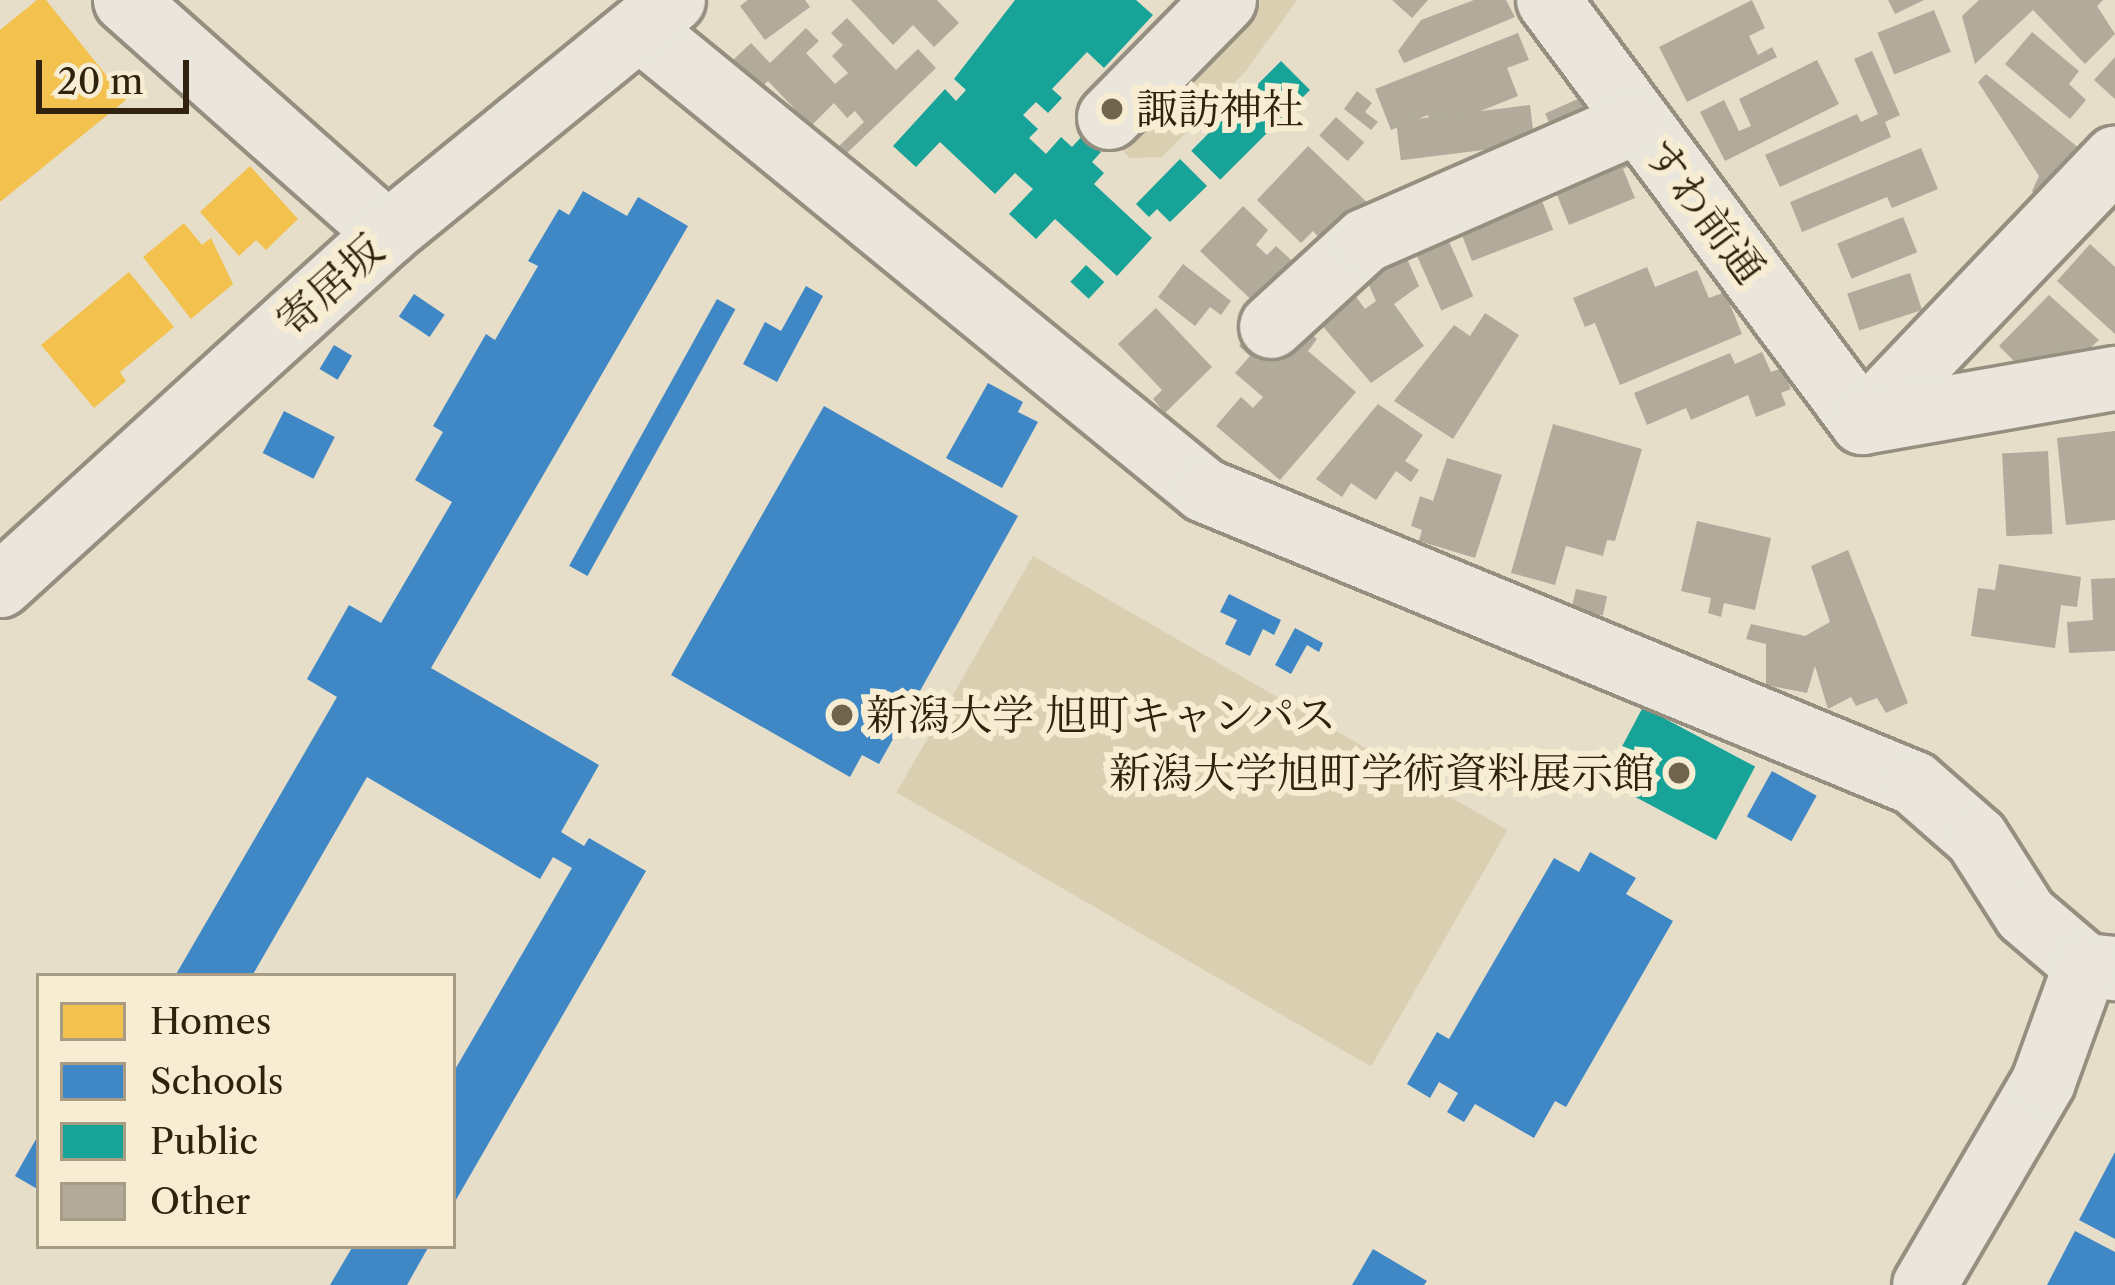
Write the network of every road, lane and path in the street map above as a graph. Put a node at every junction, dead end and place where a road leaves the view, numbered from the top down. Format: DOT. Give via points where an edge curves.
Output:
graph roads {
  1 [pos="125,0"];
  2 [pos="1224,0"];
  3 [pos="1547,0"];
  4 [pos="656,14"];
  5 [pos="1109,117"];
  6 [pos="1637,121"];
  7 [pos="2115,157"];
  8 [pos="387,233"];
  9 [pos="1271,326"];
  10 [pos="2115,378"];
  11 [pos="1862,422"];
  12 [pos="0,585"];
  13 [pos="2100,966"];
  14 [pos="1924,1285"];
  1 -- 8 [label="street"];
  2 -- 5 [label="street"];
  3 -- 6 [label="street, すわ前通"];
  4 -- 8 [label="street, 寄居坂"];
  4 -- 13 [label="street" via="1204,490 1914,783 1976,837 2025,914"];
  6 -- 9 [label="street" via="1364,240"];
  6 -- 11 [label="street, すわ前通"];
  7 -- 11 [label="street"];
  8 -- 12 [label="street, 寄居坂"];
  10 -- 11 [label="street"];
  13 -- 14 [label="street"];
}
